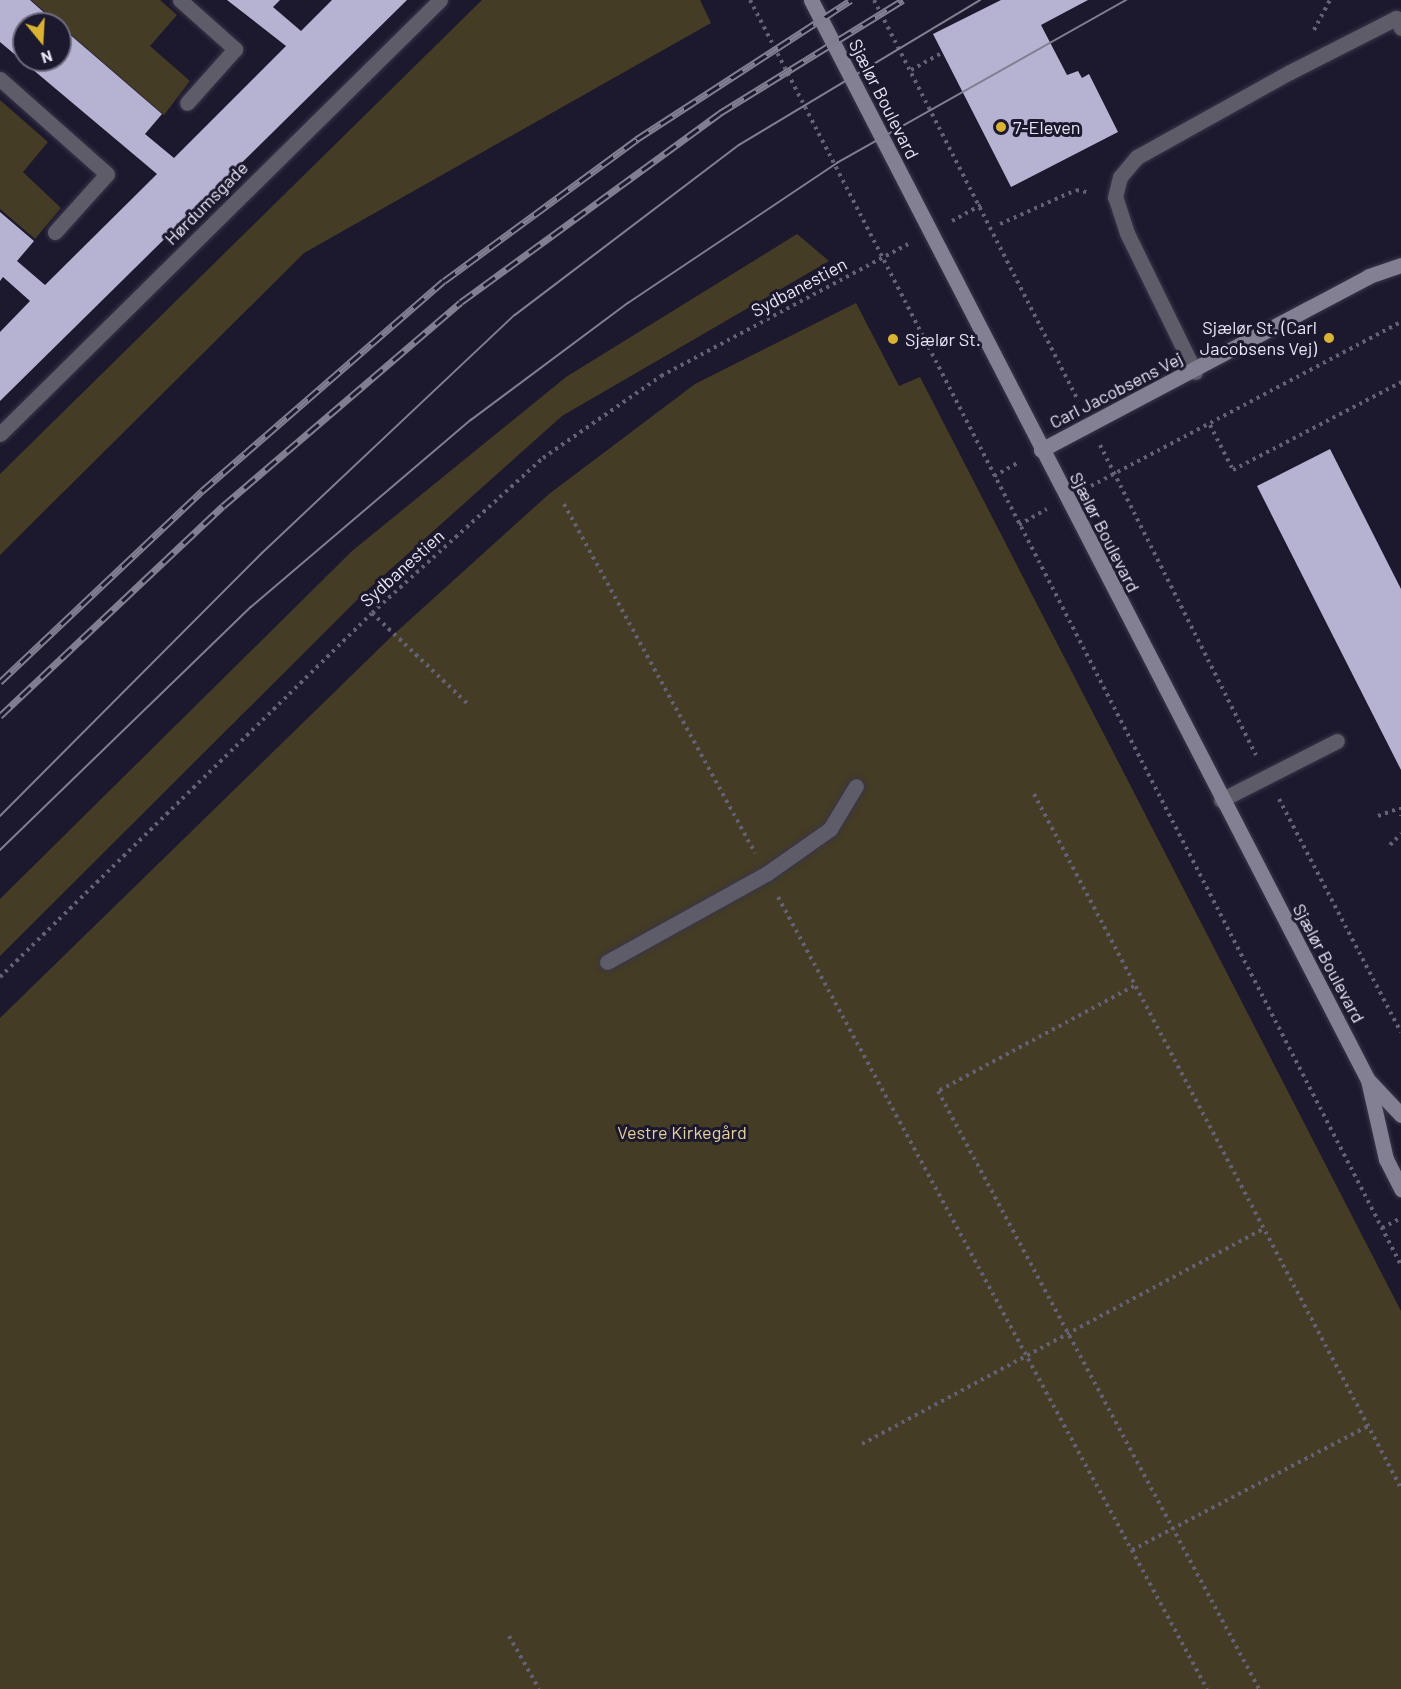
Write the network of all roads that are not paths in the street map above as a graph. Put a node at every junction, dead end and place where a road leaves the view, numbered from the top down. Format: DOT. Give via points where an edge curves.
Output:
graph roads {
  1 [pos="180,0"];
  2 [pos="440,0"];
  3 [pos="811,0"];
  4 [pos="1401,28"];
  5 [pos="0,79"];
  6 [pos="187,104"];
  7 [pos="55,232"];
  8 [pos="1401,265"];
  9 [pos="1195,372"];
  10 [pos="0,434"];
  11 [pos="1041,450"];
  12 [pos="1337,741"];
  13 [pos="856,786"];
  14 [pos="1221,800"];
  15 [pos="607,962"];
  16 [pos="1368,1080"];
  17 [pos="1401,1115"];
  18 [pos="1401,1189"];
  1 -- 6 [label="street" via="235,49"];
  2 -- 10 [label="street, Hørdumsgade"];
  3 -- 11 [label="street, Sjælør Boulevard"];
  4 -- 9 [label="street" via="1396,18 1137,157 1120,177 1115,197"];
  5 -- 7 [label="street" via="107,174"];
  8 -- 9 [label="street, Carl Jacobsens Vej" via="1369,276"];
  9 -- 11 [label="street, Carl Jacobsens Vej"];
  11 -- 14 [label="street, Sjælør Boulevard"];
  12 -- 14 [label="street"];
  13 -- 15 [label="street" via="830,829 766,874"];
  14 -- 16 [label="street, Sjælør Boulevard"];
  16 -- 17 [label="street, Sjælør Boulevard"];
  16 -- 18 [label="street, Sjælør Boulevard" via="1386,1159"];
}
